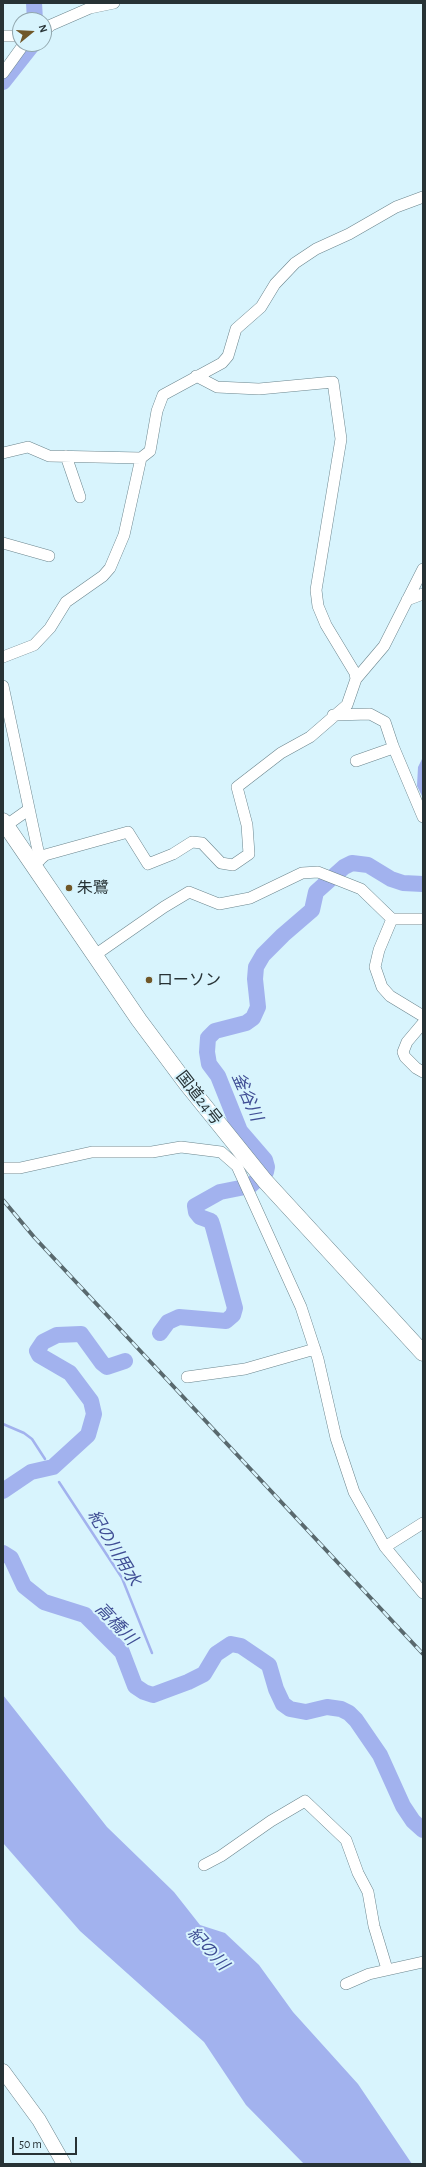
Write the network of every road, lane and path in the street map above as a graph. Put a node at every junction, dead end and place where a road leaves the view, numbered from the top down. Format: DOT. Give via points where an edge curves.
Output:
graph roads {
  1 [pos="114,3"];
  2 [pos="52,24"];
  3 [pos="18,52"];
  4 [pos="3,73"];
  5 [pos="423,197"];
  6 [pos="196,376"];
  7 [pos="3,453"];
  8 [pos="66,456"];
  9 [pos="141,458"];
  10 [pos="80,497"];
  11 [pos="3,543"];
  12 [pos="49,556"];
  13 [pos="423,569"];
  14 [pos="423,594"];
  15 [pos="407,600"];
  16 [pos="3,657"];
  17 [pos="356,679"];
  18 [pos="3,686"];
  19 [pos="333,715"];
  20 [pos="393,748"];
  21 [pos="356,761"];
  22 [pos="28,810"];
  23 [pos="423,817"];
  24 [pos="4,823"];
  25 [pos="36,863"];
  26 [pos="392,919"];
  27 [pos="423,919"];
  28 [pos="95,955"];
  29 [pos="423,1016"];
  30 [pos="423,1023"];
  31 [pos="423,1072"];
  32 [pos="3,1168"];
  33 [pos="315,1349"];
  34 [pos="423,1352"];
  35 [pos="187,1377"];
  36 [pos="423,1523"];
  37 [pos="385,1547"];
  38 [pos="423,1593"];
  39 [pos="204,1865"];
  40 [pos="423,1962"];
  41 [pos="387,1969"];
  42 [pos="346,1984"];
  43 [pos="3,2071"];
  44 [pos="64,2164"];
  1 -- 2 [label="street" via="90,8"];
  3 -- 4 [label="street"];
  5 -- 6 [label="street" via="396,207 316,249 295,263 275,284 261,307 236,329 228,356 222,363"];
  6 -- 9 [label="street" via="163,395 157,412 150,451"];
  6 -- 17 [label="street" via="217,387 259,389 333,382 341,439 316,590 318,606 326,625"];
  7 -- 8 [label="street" via="28,447 49,456"];
  8 -- 9 [label="street"];
  8 -- 10 [label="street"];
  9 -- 16 [label="street" via="124,535 110,568 103,576 66,602 50,628 34,645"];
  11 -- 12 [label="street"];
  13 -- 15 [label="street"];
  14 -- 15 [label="street"];
  15 -- 17 [label="street" via="384,646"];
  17 -- 19 [label="street" via="347,705"];
  18 -- 22 [label="street"];
  19 -- 20 [label="street" via="370,714 385,722"];
  19 -- 25 [label="street" via="310,737 281,753 237,787 248,833 249,854 233,865 221,863 202,843 192,842 173,854 148,864 128,832 45,855"];
  20 -- 21 [label="street"];
  20 -- 23 [label="street"];
  22 -- 24 [label="street" via="11,822"];
  22 -- 25 [label="street"];
  24 -- 25 [label="highway, 国道24号"];
  25 -- 28 [label="highway, 国道24号"];
  26 -- 27 [label="street"];
  26 -- 28 [label="street" via="361,889 318,872 302,873 250,898 219,904 189,892"];
  26 -- 29 [label="street" via="375,967 382,987 390,996"];
  28 -- 34 [label="highway, 国道24号" via="162,1051 261,1175"];
  30 -- 31 [label="street" via="407,1042 404,1052 410,1063"];
  32 -- 33 [label="street" via="20,1168 92,1152 152,1152 181,1147 221,1152 237,1166 301,1307"];
  33 -- 35 [label="street" via="245,1369"];
  33 -- 37 [label="street" via="347,1473 354,1492"];
  36 -- 37 [label="street"];
  37 -- 38 [label="street"];
  39 -- 41 [label="street" via="305,1801 346,1840 368,1892 374,1926"];
  40 -- 41 [label="street"];
  41 -- 42 [label="street"];
  43 -- 44 [label="main road" via="39,2120"];
}
